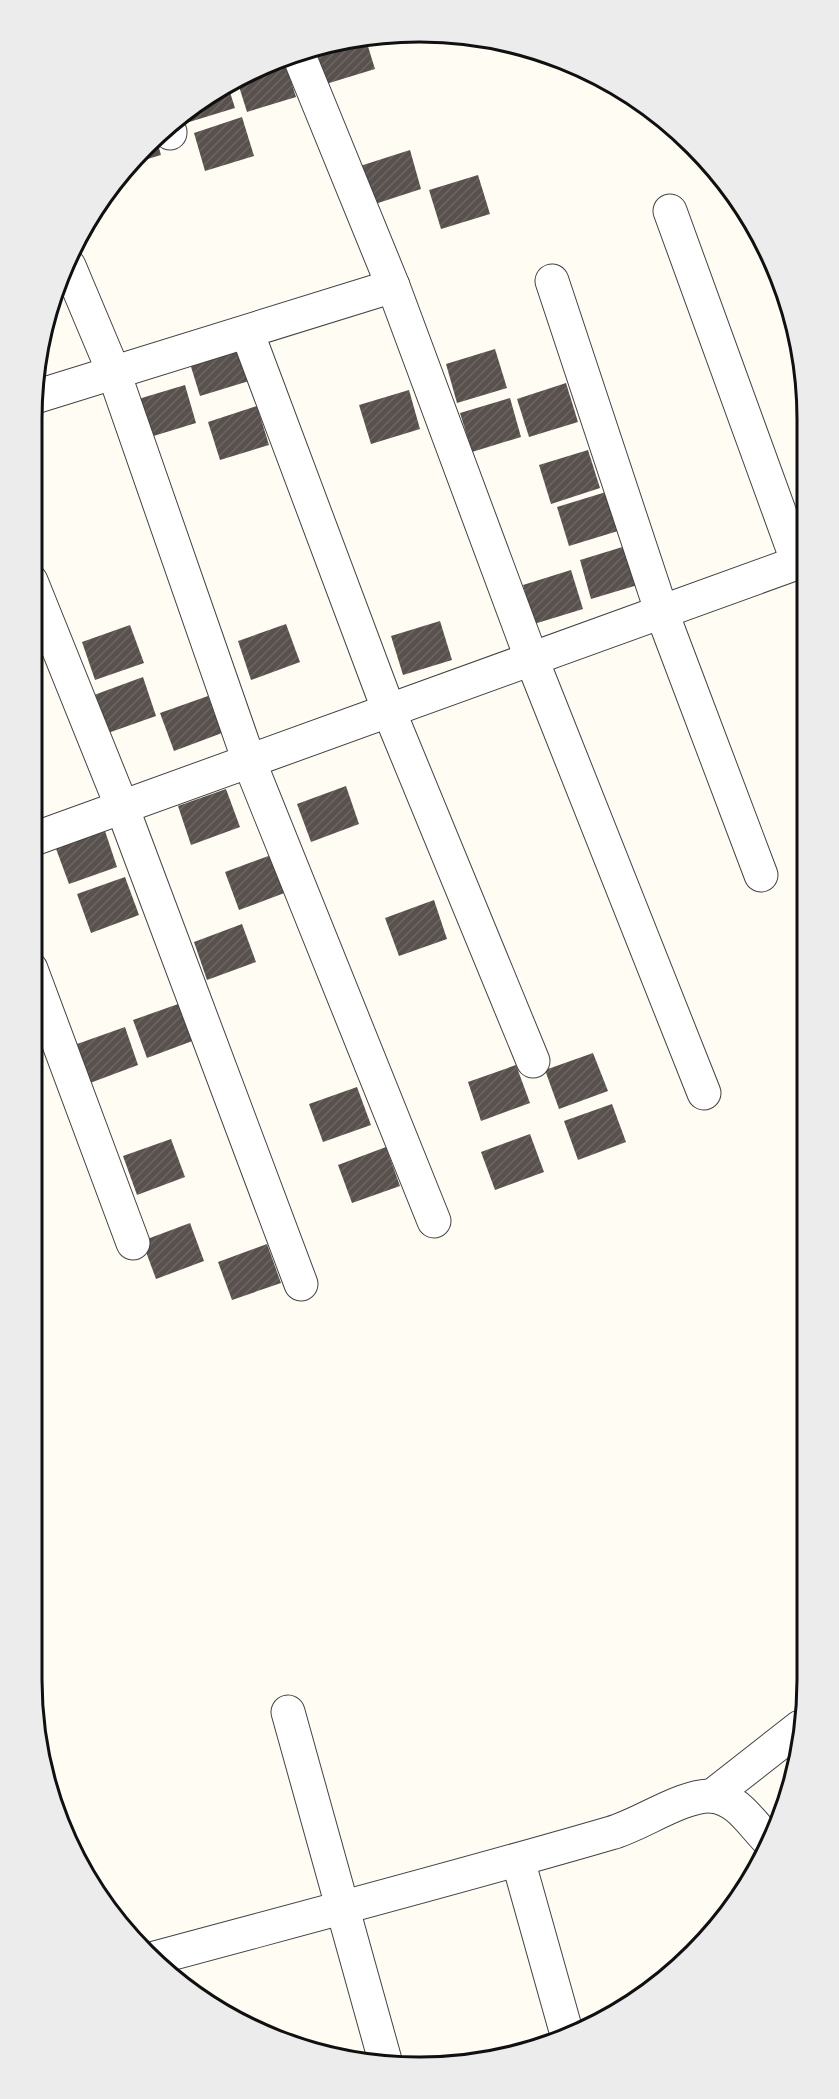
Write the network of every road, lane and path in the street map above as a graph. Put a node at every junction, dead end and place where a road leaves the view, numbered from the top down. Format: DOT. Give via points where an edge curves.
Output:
graph roads {
  1 [pos="301,61"];
  2 [pos="670,211"];
  3 [pos="72,273"];
  4 [pos="552,281"];
  5 [pos="393,286"];
  6 [pos="247,332"];
  7 [pos="114,373"];
  8 [pos="43,395"];
  9 [pos="797,551"];
  10 [pos="797,563"];
  11 [pos="42,606"];
  12 [pos="662,613"];
  13 [pos="532,660"];
  14 [pos="389,711"];
  15 [pos="249,761"];
  16 [pos="122,807"];
  17 [pos="42,836"];
  18 [pos="762,875"];
  19 [pos="42,996"];
  20 [pos="533,1061"];
  21 [pos="704,1093"];
  22 [pos="434,1221"];
  23 [pos="133,1243"];
  24 [pos="301,1284"];
  25 [pos="288,1712"];
  26 [pos="793,1732"];
  27 [pos="712,1796"];
  28 [pos="763,1835"];
  29 [pos="518,1860"];
  30 [pos="342,1907"];
  31 [pos="163,1956"];
  32 [pos="565,2028"];
  33 [pos="384,2055"];
  1 -- 5 [label="street"];
  2 -- 9 [label="street"];
  3 -- 7 [label="street"];
  4 -- 12 [label="street"];
  5 -- 6 [label="street"];
  5 -- 13 [label="street"];
  6 -- 7 [label="street"];
  6 -- 14 [label="street"];
  7 -- 8 [label="street"];
  7 -- 15 [label="street"];
  10 -- 12 [label="street"];
  11 -- 16 [label="street"];
  12 -- 13 [label="street"];
  12 -- 18 [label="street"];
  13 -- 14 [label="street"];
  13 -- 21 [label="street"];
  14 -- 15 [label="street"];
  14 -- 20 [label="street"];
  15 -- 16 [label="street"];
  15 -- 22 [label="street"];
  16 -- 17 [label="street"];
  16 -- 24 [label="street"];
  19 -- 23 [label="street"];
  25 -- 30 [label="street"];
  26 -- 27 [label="street"];
  27 -- 28 [label="street" via="736,1805"];
  27 -- 29 [label="street" via="698,1796 626,1829"];
  29 -- 30 [label="street"];
  29 -- 32 [label="street"];
  30 -- 31 [label="street"];
  30 -- 33 [label="street"];
}
